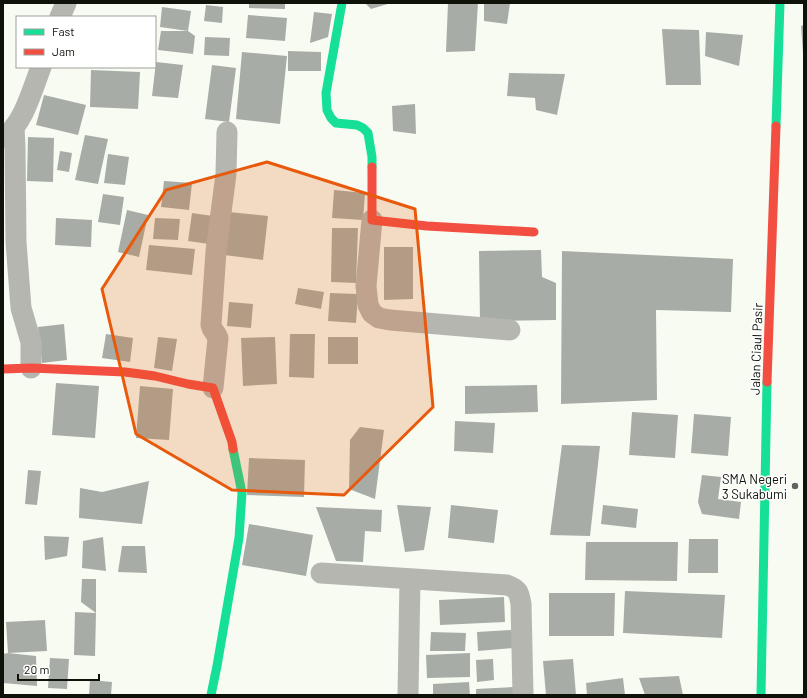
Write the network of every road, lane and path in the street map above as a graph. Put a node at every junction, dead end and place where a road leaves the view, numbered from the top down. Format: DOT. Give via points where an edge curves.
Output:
graph roads {
  1 [pos="66,3"];
  2 [pos="342,3"];
  3 [pos="780,3"];
  4 [pos="60,16"];
  5 [pos="41,68"];
  6 [pos="9,132"];
  7 [pos="227,132"];
  8 [pos="372,220"];
  9 [pos="534,232"];
  10 [pos="510,330"];
  11 [pos="31,368"];
  12 [pos="3,369"];
  13 [pos="213,388"];
  14 [pos="321,573"];
  15 [pos="410,579"];
  16 [pos="211,695"];
  17 [pos="408,695"];
  18 [pos="523,695"];
  19 [pos="761,695"];
  1 -- 4 [label="street"];
  2 -- 8 [label="street" via="326,93 327,110 336,123 357,125 368,133 372,156"];
  3 -- 19 [label="street, Jalan Ciaul Pasir" via="767,382"];
  5 -- 6 [label="street" via="22,117"];
  6 -- 11 [label="street" via="15,147 16,242 21,308 32,350"];
  7 -- 13 [label="street" via="226,174 216,251 211,325 218,338"];
  8 -- 9 [label="street"];
  8 -- 10 [label="street" via="366,286 368,305 372,313 379,318 390,320"];
  11 -- 12 [label="street"];
  11 -- 13 [label="street" via="125,372"];
  13 -- 16 [label="street" via="232,442 242,493 239,538"];
  14 -- 15 [label="street"];
  15 -- 17 [label="street"];
  15 -- 18 [label="street" via="507,585 515,588 522,604"];
}
